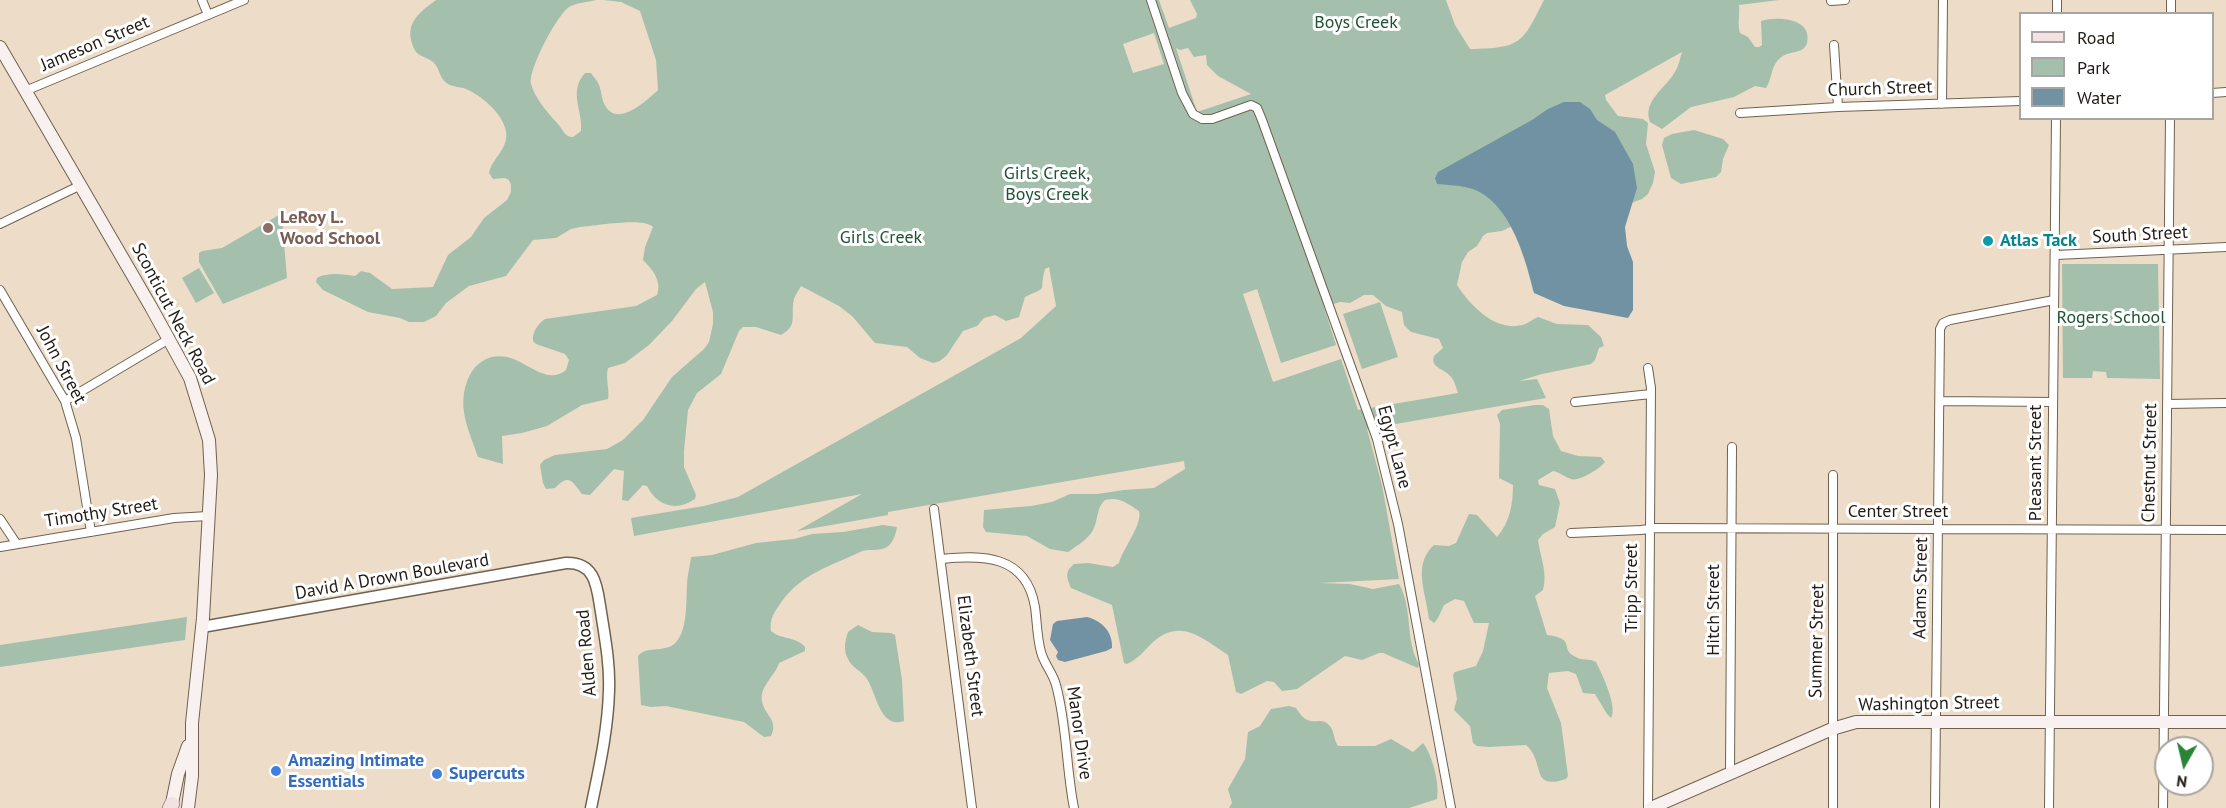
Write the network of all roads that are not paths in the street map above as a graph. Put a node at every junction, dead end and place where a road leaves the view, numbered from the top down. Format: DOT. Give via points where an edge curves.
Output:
graph roads {
  1 [pos="202,0"];
  2 [pos="244,0"];
  3 [pos="1150,0"];
  4 [pos="1845,0"];
  5 [pos="1942,0"];
  6 [pos="1831,1"];
  7 [pos="208,15"];
  8 [pos="1834,45"];
  9 [pos="0,47"];
  10 [pos="25,91"];
  11 [pos="2019,101"];
  12 [pos="1942,104"];
  13 [pos="1838,107"];
  14 [pos="1740,113"];
  15 [pos="2056,120"];
  16 [pos="2170,120"];
  17 [pos="80,186"];
  18 [pos="0,224"];
  19 [pos="2226,247"];
  20 [pos="2168,250"];
  21 [pos="2056,255"];
  22 [pos="0,290"];
  23 [pos="2054,300"];
  24 [pos="169,339"];
  25 [pos="1648,368"];
  26 [pos="1651,394"];
  27 [pos="65,401"];
  28 [pos="1940,401"];
  29 [pos="1575,402"];
  30 [pos="2053,402"];
  31 [pos="2226,403"];
  32 [pos="2167,404"];
  33 [pos="1732,447"];
  34 [pos="1833,475"];
  35 [pos="934,509"];
  36 [pos="208,516"];
  37 [pos="0,519"];
  38 [pos="1730,528"];
  39 [pos="1834,528"];
  40 [pos="1938,528"];
  41 [pos="1649,529"];
  42 [pos="2052,529"];
  43 [pos="2166,529"];
  44 [pos="2226,530"];
  45 [pos="91,532"];
  46 [pos="1571,533"];
  47 [pos="16,543"];
  48 [pos="0,547"];
  49 [pos="941,559"];
  50 [pos="587,569"];
  51 [pos="202,627"];
  52 [pos="1936,720"];
  53 [pos="2050,722"];
  54 [pos="2164,722"];
  55 [pos="2226,722"];
  56 [pos="1832,729"];
  57 [pos="191,735"];
  58 [pos="1730,772"];
  59 [pos="1672,804"];
  60 [pos="171,807"];
  61 [pos="188,808"];
  62 [pos="591,808"];
  63 [pos="972,808"];
  64 [pos="1074,808"];
  65 [pos="1451,808"];
  66 [pos="1649,808"];
  67 [pos="1833,808"];
  68 [pos="1935,808"];
  69 [pos="2049,808"];
  70 [pos="2163,808"];
  1 -- 7 [label="street"];
  2 -- 7 [label="street, Jameson Street"];
  3 -- 65 [label="street, Egypt Lane" via="1193,114 1212,119 1248,105 1257,108 1377,439 1398,524"];
  4 -- 6 [label="street"];
  5 -- 12 [label="street"];
  7 -- 10 [label="street, Jameson Street"];
  8 -- 13 [label="street"];
  9 -- 10 [label="main road, Sconticut Neck Road"];
  10 -- 17 [label="main road, Sconticut Neck Road"];
  11 -- 12 [label="street, Church Street"];
  12 -- 13 [label="street, Church Street"];
  13 -- 14 [label="street, Church Street"];
  15 -- 21 [label="street, Pleasant Street"];
  16 -- 20 [label="street, Chestnut Street"];
  17 -- 18 [label="street"];
  17 -- 24 [label="main road, Sconticut Neck Road"];
  19 -- 20 [label="street, South Street"];
  20 -- 21 [label="street, South Street"];
  20 -- 32 [label="street, Chestnut Street"];
  21 -- 23 [label="street, Pleasant Street"];
  22 -- 27 [label="street, John Street"];
  23 -- 28 [label="street, Adams Street" via="1941,324"];
  23 -- 30 [label="street, Pleasant Street"];
  24 -- 27 [label="street"];
  24 -- 36 [label="main road, Sconticut Neck Road" via="190,378 209,440"];
  25 -- 26 [label="street, Tripp Street"];
  26 -- 29 [label="street"];
  26 -- 41 [label="street, Tripp Street"];
  27 -- 45 [label="street, John Street" via="76,438"];
  28 -- 30 [label="street"];
  28 -- 40 [label="street, Adams Street"];
  30 -- 42 [label="street, Pleasant Street"];
  31 -- 32 [label="street"];
  32 -- 43 [label="street, Chestnut Street"];
  33 -- 38 [label="street, Hitch Street"];
  34 -- 39 [label="street, Summer Street"];
  35 -- 49 [label="street, Elizabeth Street"];
  36 -- 45 [label="street, Timothy Street"];
  36 -- 51 [label="main road, Sconticut Neck Road"];
  37 -- 47 [label="street"];
  38 -- 39 [label="street, Center Street"];
  38 -- 41 [label="street, Center Street"];
  38 -- 58 [label="street, Hitch Street"];
  39 -- 40 [label="street, Center Street"];
  39 -- 56 [label="street, Summer Street"];
  40 -- 42 [label="street, Center Street"];
  40 -- 52 [label="street, Adams Street"];
  41 -- 46 [label="street, Center Street"];
  41 -- 66 [label="street, Tripp Street"];
  42 -- 43 [label="street, Center Street"];
  42 -- 53 [label="street, Pleasant Street"];
  43 -- 44 [label="street, Center Street"];
  43 -- 54 [label="street, Chestnut Street"];
  45 -- 47 [label="street, Timothy Street"];
  47 -- 48 [label="street, Timothy Street"];
  49 -- 63 [label="street, Elizabeth Street"];
  49 -- 64 [label="street, Manor Drive" via="973,556 996,560 1019,575 1031,593 1041,651 1059,695"];
  50 -- 51 [label="street, David A Drown Boulevard" via="567,563"];
  50 -- 62 [label="street, Alden Road" via="596,582 609,683 607,726"];
  51 -- 57 [label="main road, Sconticut Neck Road"];
  52 -- 53 [label="main road, Washington Street"];
  52 -- 56 [label="main road, Washington Street" via="1866,720"];
  52 -- 68 [label="street, Adams Street"];
  53 -- 54 [label="main road, Washington Street"];
  53 -- 69 [label="street, Pleasant Street"];
  54 -- 55 [label="main road, Washington Street"];
  54 -- 70 [label="street, Chestnut Street"];
  56 -- 58 [label="main road, Washington Street"];
  56 -- 67 [label="street, Summer Street"];
  57 -- 60 [label="main road, Sconticut Neck Road"];
  57 -- 61 [label="main road, Sconticut Neck Road"];
  58 -- 59 [label="main road, Washington Street"];
  59 -- 66 [label="main road, Washington Street"];
}
